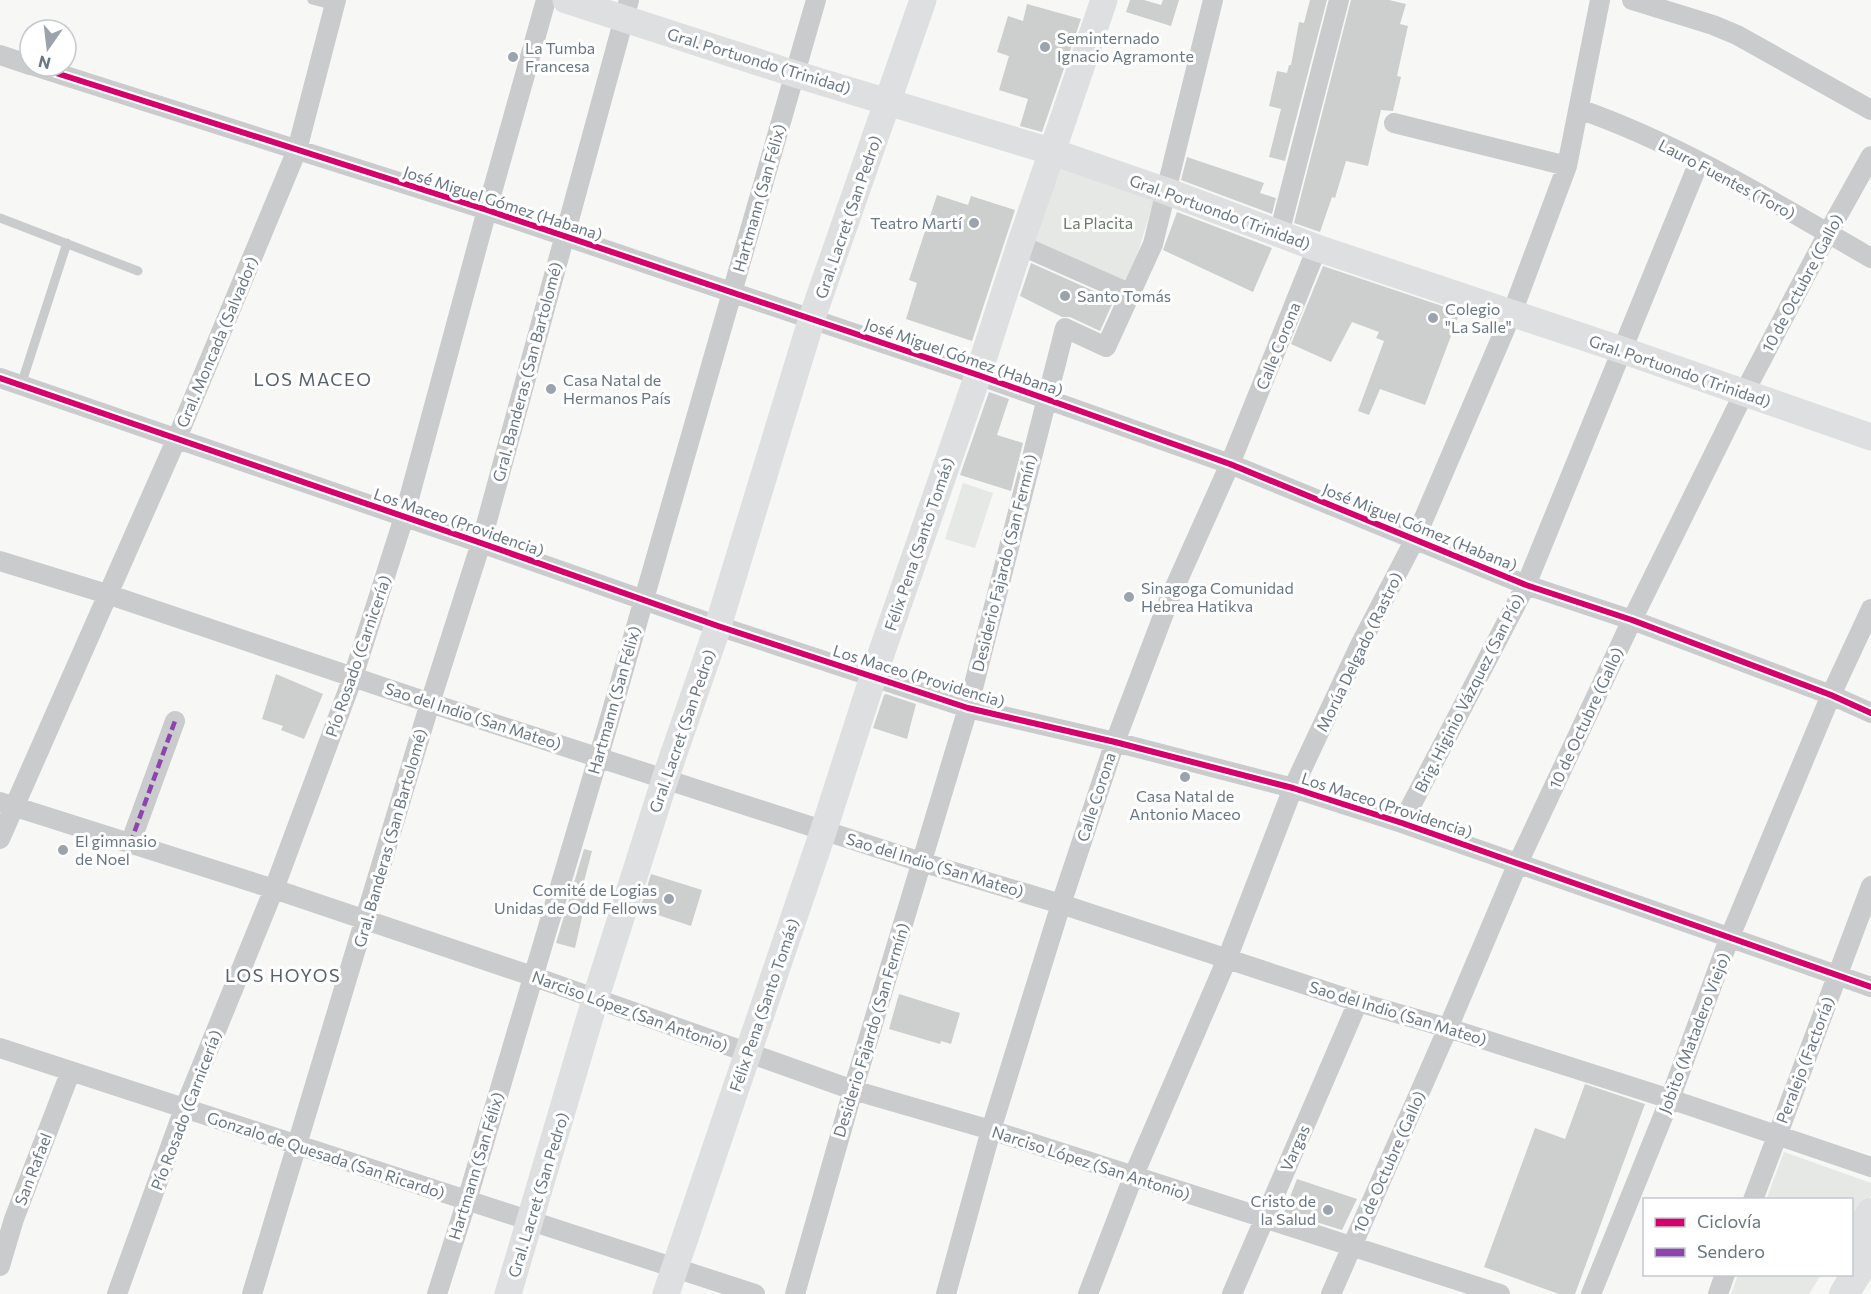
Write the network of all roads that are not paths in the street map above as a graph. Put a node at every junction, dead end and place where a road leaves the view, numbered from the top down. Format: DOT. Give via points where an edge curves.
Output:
graph roads {
  1 [pos="312,0"];
  2 [pos="546,0"];
  3 [pos="566,0"];
  4 [pos="816,0"];
  5 [pos="923,0"];
  6 [pos="1104,0"];
  7 [pos="1213,0"];
  8 [pos="1339,0"];
  9 [pos="1600,0"];
  10 [pos="1632,0"];
  11 [pos="336,3"];
  12 [pos="1656,4"];
  13 [pos="627,9"];
  14 [pos="0,55"];
  15 [pos="18,61"];
  16 [pos="795,74"];
  17 [pos="72,78"];
  18 [pos="889,101"];
  19 [pos="1579,109"];
  20 [pos="1871,110"];
  21 [pos="1394,123"];
  22 [pos="297,150"];
  23 [pos="1053,152"];
  24 [pos="1871,156"];
  25 [pos="1699,162"];
  26 [pos="1567,166"];
  27 [pos="1166,191"];
  28 [pos="487,210"];
  29 [pos="0,218"];
  30 [pos="1828,233"];
  31 [pos="1280,234"];
  32 [pos="564,237"];
  33 [pos="67,243"];
  34 [pos="1020,245"];
  35 [pos="1317,248"];
  36 [pos="1871,258"];
  37 [pos="138,271"];
  38 [pos="732,292"];
  39 [pos="1131,294"];
  40 [pos="1512,313"];
  41 [pos="812,318"];
  42 [pos="1622,350"];
  43 [pos="978,375"];
  44 [pos="0,378"];
  45 [pos="21,386"];
  46 [pos="1744,393"];
  47 [pos="1046,399"];
  48 [pos="1871,437"];
  49 [pos="177,438"];
  50 [pos="1230,464"];
  51 [pos="404,517"];
  52 [pos="1415,539"];
  53 [pos="481,543"];
  54 [pos="3,568"];
  55 [pos="1526,585"];
  56 [pos="107,594"];
  57 [pos="642,601"];
  58 [pos="1871,609"];
  59 [pos="1632,620"];
  60 [pos="718,626"];
  61 [pos="353,677"];
  62 [pos="873,677"];
  63 [pos="1831,695"];
  64 [pos="430,703"];
  65 [pos="968,708"];
  66 [pos="1871,712"];
  67 [pos="175,721"];
  68 [pos="1115,742"];
  69 [pos="598,756"];
  70 [pos="665,779"];
  71 [pos="1293,788"];
  72 [pos="7,804"];
  73 [pos="1402,823"];
  74 [pos="824,829"];
  75 [pos="0,839"];
  76 [pos="130,844"];
  77 [pos="921,862"];
  78 [pos="1518,863"];
  79 [pos="1871,886"];
  80 [pos="274,889"];
  81 [pos="1061,904"];
  82 [pos="365,921"];
  83 [pos="1729,939"];
  84 [pos="1227,959"];
  85 [pos="532,976"];
  86 [pos="1837,977"];
  87 [pos="1871,987"];
  88 [pos="595,1000"];
  89 [pos="1358,1002"];
  90 [pos="1448,1028"];
  91 [pos="0,1048"];
  92 [pos="748,1053"];
  93 [pos="70,1073"];
  94 [pos="853,1090"];
  95 [pos="1670,1099"];
  96 [pos="184,1109"];
  97 [pos="991,1130"];
  98 [pos="1777,1135"];
  99 [pos="296,1146"];
  100 [pos="1871,1167"];
  101 [pos="1134,1177"];
  102 [pos="1754,1198"];
  103 [pos="467,1200"];
  104 [pos="1871,1213"];
  105 [pos="1264,1219"];
  106 [pos="531,1220"];
  107 [pos="1853,1243"];
  108 [pos="1352,1245"];
  109 [pos="1871,1250"];
  110 [pos="0,1266"];
  111 [pos="675,1268"];
  112 [pos="1725,1276"];
  113 [pos="1834,1276"];
  114 [pos="1488,1292"];
  115 [pos="117,1294"];
  116 [pos="252,1294"];
  117 [pos="436,1294"];
  118 [pos="508,1294"];
  119 [pos="666,1294"];
  120 [pos="755,1294"];
  121 [pos="795,1294"];
  122 [pos="946,1294"];
  123 [pos="1088,1294"];
  124 [pos="1232,1294"];
  125 [pos="1331,1294"];
  126 [pos="1591,1294"];
  127 [pos="1718,1294"];
  128 [pos="1823,1294"];
  129 [pos="1844,1294"];
  1 -- 11 [label="lane"];
  2 -- 28 [label="street, Pío Rosado (Carnicería)"];
  3 -- 13 [label="street, Gral. Portuondo (Trinidad)"];
  4 -- 16 [label="street, Hartmann (San Félix)"];
  5 -- 18 [label="street, Gral. Lacret (San Pedro)"];
  6 -- 23 [label="street, Félix Pena (Santo Tomás)"];
  7 -- 27 [label="street, Desiderio Fajardo (San Fermín)"];
  8 -- 31 [label="street"];
  9 -- 19 [label="street, Morúa Delgado (Rastro)"];
  10 -- 12 [label="street"];
  11 -- 22 [label="street, Gral. Moncada (Salvador)"];
  12 -- 20 [label="street" via="1737,35"];
  13 -- 16 [label="street, Gral. Portuondo (Trinidad)"];
  13 -- 32 [label="street, Gral. Banderas (San Bartolomé)"];
  14 -- 15 [label="street"];
  16 -- 18 [label="street, Gral. Portuondo (Trinidad)"];
  16 -- 38 [label="street, Hartmann (San Félix)"];
  17 -- 22 [label="street, José Miguel Gómez (Habana)"];
  18 -- 23 [label="street, Gral. Portuondo (Trinidad)"];
  18 -- 41 [label="street, Gral. Lacret (San Pedro)"];
  19 -- 25 [label="street, Lauro Fuentes (Toro)"];
  19 -- 26 [label="street, Morúa Delgado (Rastro)"];
  21 -- 26 [label="street"];
  22 -- 28 [label="street, José Miguel Gómez (Habana)"];
  22 -- 49 [label="street, Gral. Moncada (Salvador)"];
  23 -- 27 [label="street, Gral. Portuondo (Trinidad)"];
  23 -- 34 [label="street, Félix Pena (Santo Tomás)"];
  24 -- 30 [label="street, 10 de Octubre (Gallo)"];
  25 -- 30 [label="street, Lauro Fuentes (Toro)"];
  25 -- 42 [label="street, Brig. Higinio Vázquez (San Pío)"];
  26 -- 40 [label="street, Morúa Delgado (Rastro)"];
  27 -- 31 [label="street, Gral. Portuondo (Trinidad)"];
  27 -- 39 [label="street, Desiderio Fajardo (San Fermín)" via="1153,244"];
  28 -- 32 [label="street, José Miguel Gómez (Habana)"];
  28 -- 51 [label="street, Pío Rosado (Carnicería)"];
  29 -- 33 [label="lane"];
  30 -- 36 [label="street, Lauro Fuentes (Toro)"];
  30 -- 46 [label="street, 10 de Octubre (Gallo)"];
  31 -- 35 [label="street, Gral. Portuondo (Trinidad)"];
  32 -- 38 [label="street, José Miguel Gómez (Habana)"];
  32 -- 53 [label="street, Gral. Banderas (San Bartolomé)"];
  33 -- 37 [label="lane"];
  33 -- 45 [label="lane"];
  34 -- 39 [label="street"];
  34 -- 43 [label="street, Félix Pena (Santo Tomás)"];
  35 -- 40 [label="street, Gral. Portuondo (Trinidad)"];
  35 -- 50 [label="street, Calle Corona"];
  38 -- 41 [label="street, José Miguel Gómez (Habana)"];
  38 -- 57 [label="street, Hartmann (San Félix)"];
  39 -- 47 [label="street, Desiderio Fajardo (San Fermín)" via="1106,347 1065,328"];
  40 -- 42 [label="street, Gral. Portuondo (Trinidad)"];
  40 -- 52 [label="street, Morúa Delgado (Rastro)"];
  41 -- 43 [label="street, José Miguel Gómez (Habana)"];
  41 -- 60 [label="street, Gral. Lacret (San Pedro)"];
  42 -- 46 [label="street, Gral. Portuondo (Trinidad)"];
  42 -- 55 [label="street, Brig. Higinio Vázquez (San Pío)"];
  43 -- 47 [label="street, José Miguel Gómez (Habana)"];
  43 -- 62 [label="street, Félix Pena (Santo Tomás)"];
  44 -- 45 [label="street, Los Maceo (Providencia)"];
  45 -- 49 [label="street, Los Maceo (Providencia)"];
  46 -- 48 [label="street, Gral. Portuondo (Trinidad)"];
  46 -- 59 [label="street, 10 de Octubre (Gallo)"];
  47 -- 50 [label="street, José Miguel Gómez (Habana)"];
  47 -- 65 [label="street, Desiderio Fajardo (San Fermín)"];
  49 -- 51 [label="street, Los Maceo (Providencia)"];
  49 -- 56 [label="street, Gral. Moncada (Salvador)"];
  50 -- 52 [label="street, José Miguel Gómez (Habana)"];
  50 -- 68 [label="street, Calle Corona" via="1169,600"];
  51 -- 53 [label="street, Los Maceo (Providencia)"];
  51 -- 61 [label="street, Pío Rosado (Carnicería)"];
  52 -- 55 [label="street, José Miguel Gómez (Habana)"];
  52 -- 71 [label="street, Morúa Delgado (Rastro)"];
  53 -- 57 [label="street, Los Maceo (Providencia)"];
  53 -- 64 [label="street, Gral. Banderas (San Bartolomé)"];
  54 -- 56 [label="street, Sao del Indio (San Mateo)"];
  55 -- 59 [label="street, José Miguel Gómez (Habana)"];
  55 -- 73 [label="street, Brig. Higinio Vázquez (San Pío)"];
  56 -- 61 [label="street, Sao del Indio (San Mateo)"];
  56 -- 72 [label="street, Gral. Moncada (Salvador)"];
  57 -- 60 [label="street, Los Maceo (Providencia)"];
  57 -- 69 [label="street, Hartmann (San Félix)"];
  58 -- 63 [label="street, Jobito (Matadero Viejo)"];
  59 -- 63 [label="street, José Miguel Gómez (Habana)"];
  59 -- 78 [label="street, 10 de Octubre (Gallo)"];
  60 -- 62 [label="street, Los Maceo (Providencia)"];
  60 -- 70 [label="street, Gral. Lacret (San Pedro)"];
  61 -- 64 [label="street, Sao del Indio (San Mateo)"];
  61 -- 80 [label="street, Pío Rosado (Carnicería)"];
  62 -- 65 [label="street, Los Maceo (Providencia)"];
  62 -- 74 [label="street, Félix Pena (Santo Tomás)"];
  63 -- 66 [label="street, José Miguel Gómez (Habana)"];
  63 -- 83 [label="street, Jobito (Matadero Viejo)"];
  64 -- 69 [label="street, Sao del Indio (San Mateo)"];
  64 -- 82 [label="street, Gral. Banderas (San Bartolomé)"];
  65 -- 68 [label="street, Los Maceo (Providencia)"];
  65 -- 77 [label="street, Desiderio Fajardo (San Fermín)"];
  67 -- 76 [label="street"];
  68 -- 71 [label="street, Los Maceo (Providencia)"];
  68 -- 81 [label="street, Calle Corona"];
  69 -- 70 [label="street, Sao del Indio (San Mateo)"];
  69 -- 85 [label="street, Hartmann (San Félix)"];
  70 -- 74 [label="street, Sao del Indio (San Mateo)"];
  70 -- 88 [label="street, Gral. Lacret (San Pedro)"];
  71 -- 73 [label="street, Los Maceo (Providencia)"];
  71 -- 84 [label="street, Morúa Delgado (Rastro)"];
  72 -- 75 [label="street, Gral. Moncada (Salvador)"];
  72 -- 76 [label="street, Narciso López (San Antonio)"];
  73 -- 78 [label="street, Los Maceo (Providencia)"];
  74 -- 77 [label="street, Sao del Indio (San Mateo)"];
  74 -- 92 [label="street, Félix Pena (Santo Tomás)"];
  76 -- 80 [label="street, Narciso López (San Antonio)"];
  77 -- 81 [label="street, Sao del Indio (San Mateo)"];
  77 -- 94 [label="street, Desiderio Fajardo (San Fermín)"];
  78 -- 83 [label="street, Los Maceo (Providencia)"];
  78 -- 90 [label="street, 10 de Octubre (Gallo)"];
  79 -- 86 [label="street, Peralejo (Factoría)"];
  80 -- 82 [label="street, Narciso López (San Antonio)"];
  80 -- 96 [label="street, Pío Rosado (Carnicería)"];
  81 -- 84 [label="street, Sao del Indio (San Mateo)"];
  81 -- 97 [label="street, Calle Corona"];
  82 -- 85 [label="street, Narciso López (San Antonio)"];
  82 -- 99 [label="street, Gral. Banderas (San Bartolomé)"];
  83 -- 86 [label="street, Los Maceo (Providencia)"];
  83 -- 95 [label="street, Jobito (Matadero Viejo)"];
  84 -- 89 [label="street, Sao del Indio (San Mateo)"];
  84 -- 101 [label="street, Morúa Delgado (Rastro)"];
  85 -- 88 [label="street, Narciso López (San Antonio)"];
  85 -- 103 [label="street, Hartmann (San Félix)"];
  86 -- 87 [label="street, Los Maceo (Providencia)"];
  86 -- 98 [label="street, Peralejo (Factoría)"];
  88 -- 92 [label="street, Narciso López (San Antonio)"];
  88 -- 106 [label="street, Gral. Lacret (San Pedro)"];
  89 -- 90 [label="street, Sao del Indio (San Mateo)"];
  89 -- 105 [label="street, Vargas"];
  90 -- 95 [label="street, Sao del Indio (San Mateo)"];
  90 -- 108 [label="street, 10 de Octubre (Gallo)"];
  91 -- 93 [label="street, Gonzalo de Quesada (San Ricardo)"];
  92 -- 94 [label="street, Narciso López (San Antonio)"];
  92 -- 111 [label="street, Félix Pena (Santo Tomás)"];
  93 -- 96 [label="street, Gonzalo de Quesada (San Ricardo)"];
  93 -- 110 [label="street, San Rafael"];
  94 -- 97 [label="street, Narciso López (San Antonio)"];
  94 -- 121 [label="street, Desiderio Fajardo (San Fermín)"];
  95 -- 98 [label="street, Sao del Indio (San Mateo)"];
  95 -- 126 [label="street, Jobito (Matadero Viejo)"];
  96 -- 99 [label="street, Gonzalo de Quesada (San Ricardo)"];
  96 -- 115 [label="street, Pío Rosado (Carnicería)"];
  97 -- 101 [label="street, Narciso López (San Antonio)"];
  97 -- 122 [label="street, Calle Corona"];
  98 -- 100 [label="street, Sao del Indio (San Mateo)"];
  98 -- 102 [label="street, Peralejo (Factoría)"];
  99 -- 103 [label="street, Gonzalo de Quesada (San Ricardo)"];
  99 -- 116 [label="street, Gral. Banderas (San Bartolomé)"];
  101 -- 105 [label="street, Narciso López (San Antonio)"];
  101 -- 123 [label="street, Morúa Delgado (Rastro)"];
  103 -- 106 [label="street, Gonzalo de Quesada (San Ricardo)"];
  103 -- 117 [label="street, Hartmann (San Félix)"];
  104 -- 107 [label="main road"];
  105 -- 108 [label="street, Narciso López (San Antonio)"];
  105 -- 124 [label="street, Vargas"];
  106 -- 111 [label="street, Gonzalo de Quesada (San Ricardo)"];
  106 -- 118 [label="street, Gral. Lacret (San Pedro)"];
  108 -- 114 [label="street, Narciso López (San Antonio)"];
  108 -- 125 [label="street, 10 de Octubre (Gallo)"];
  109 -- 129 [label="main road"];
  111 -- 119 [label="street, Félix Pena (Santo Tomás)"];
  111 -- 120 [label="street, Gonzalo de Quesada (San Ricardo)"];
  112 -- 127 [label="street"];
  113 -- 128 [label="main road"];
}
